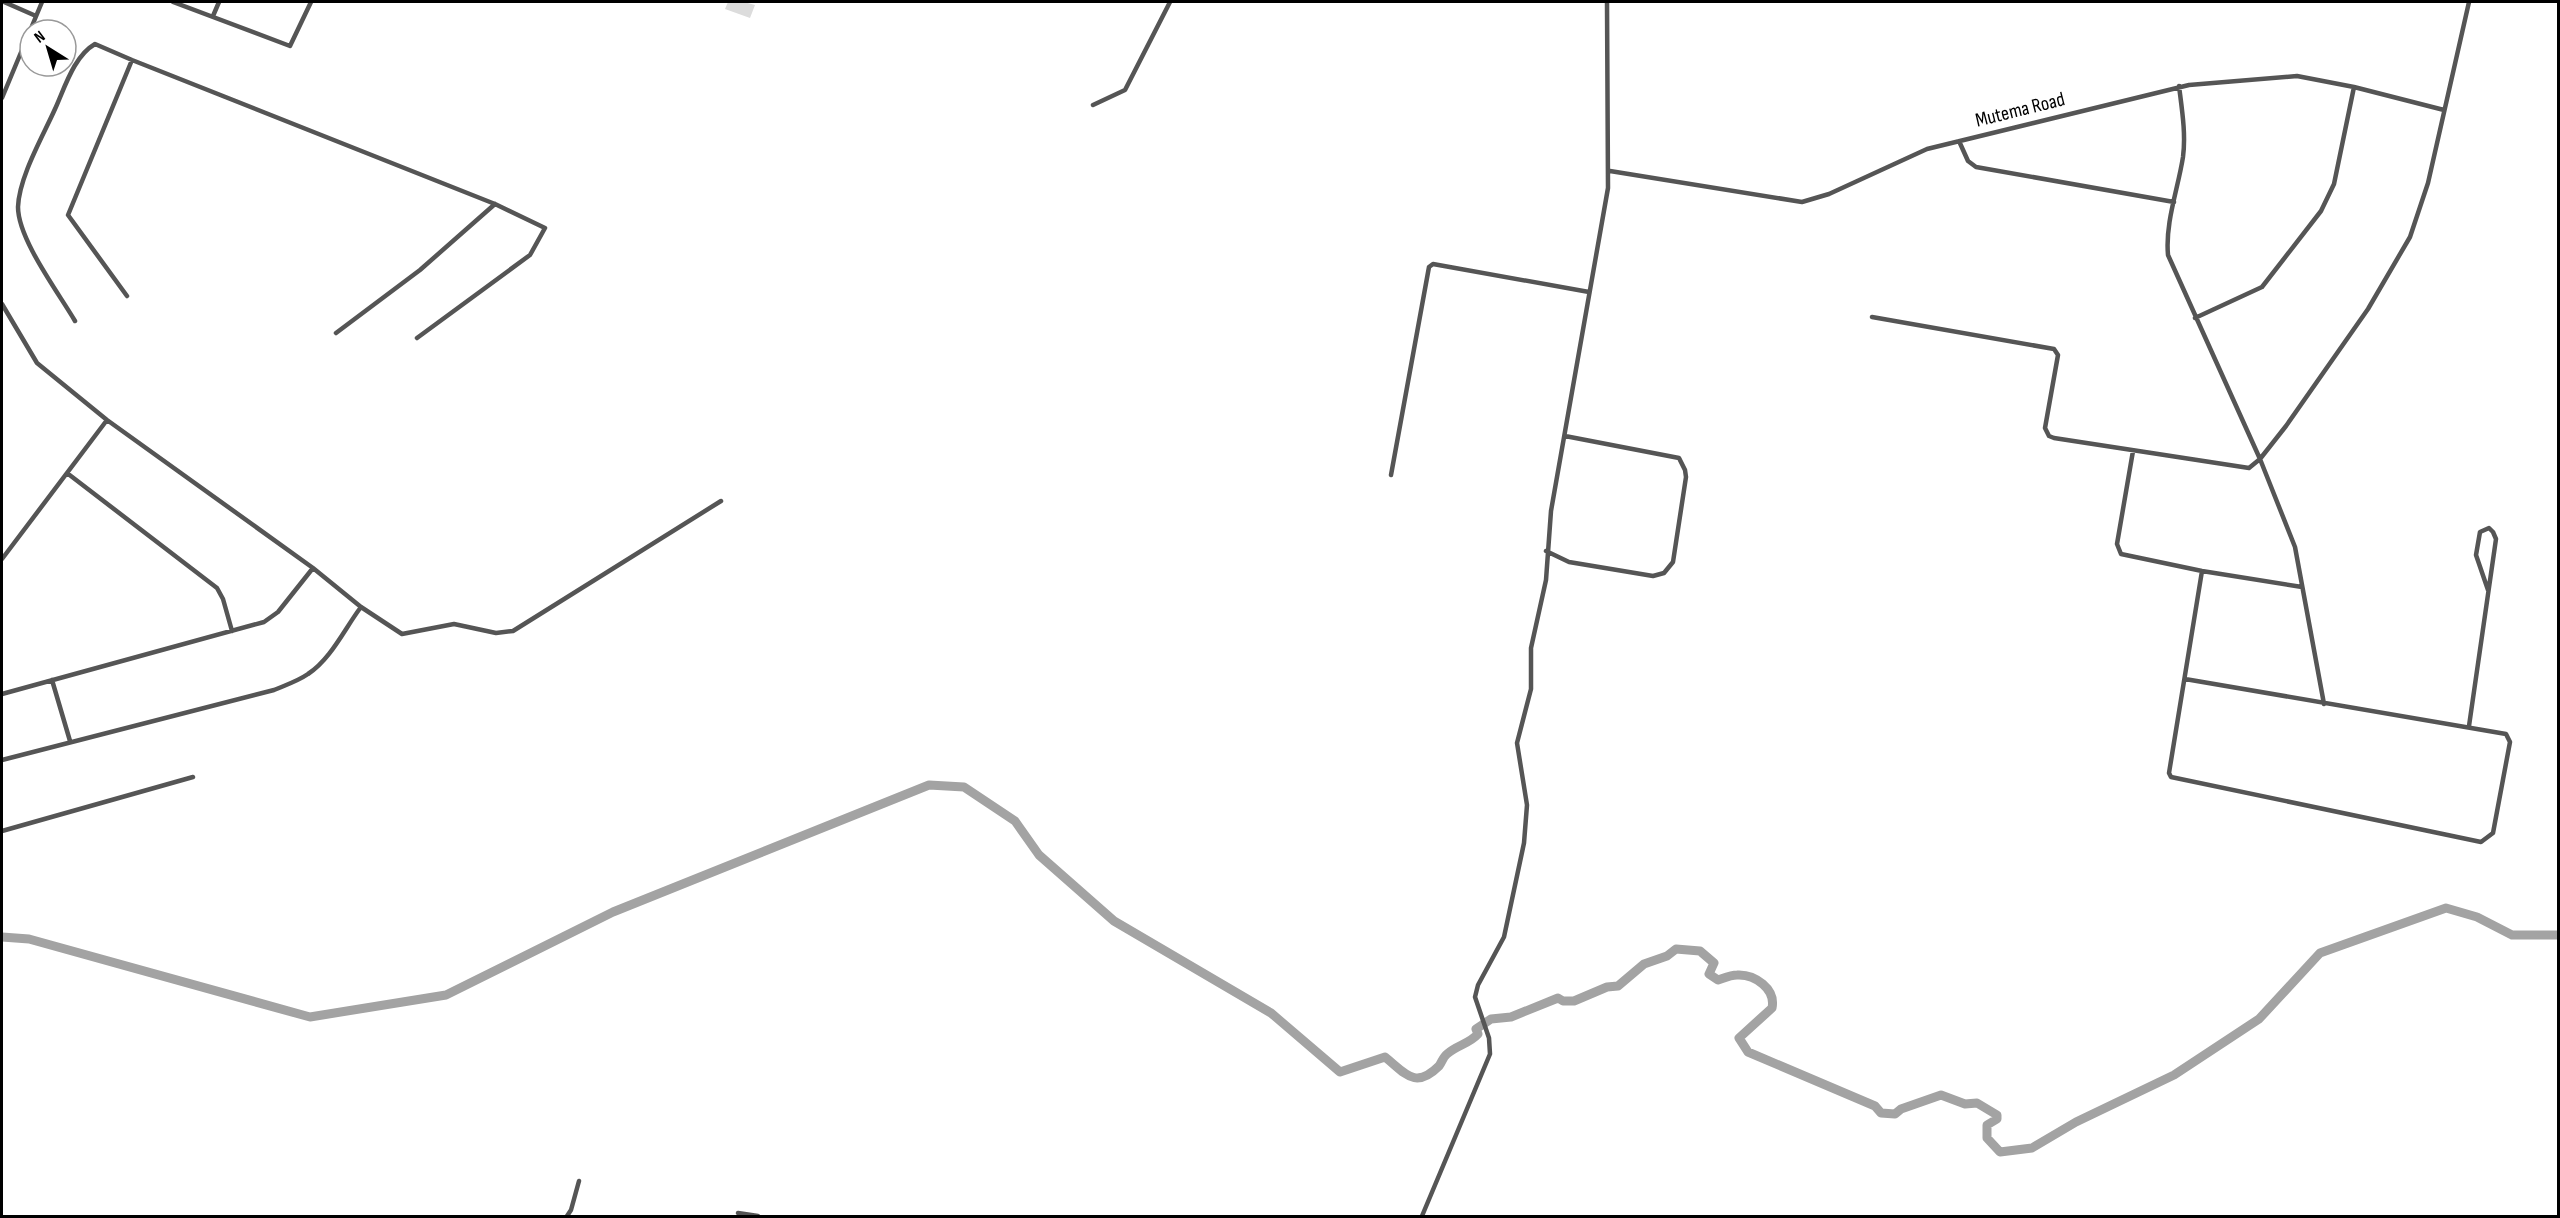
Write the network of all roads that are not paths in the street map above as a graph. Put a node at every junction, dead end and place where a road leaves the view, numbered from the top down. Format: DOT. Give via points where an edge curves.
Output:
graph roads {
  1 [pos="4,2"];
  2 [pos="42,2"];
  3 [pos="173,2"];
  4 [pos="219,2"];
  5 [pos="311,2"];
  6 [pos="1170,2"];
  7 [pos="1607,2"];
  8 [pos="2469,2"];
  9 [pos="36,15"];
  10 [pos="213,16"];
  11 [pos="132,60"];
  12 [pos="2179,86"];
  13 [pos="2354,87"];
  14 [pos="2,98"];
  15 [pos="1093,105"];
  16 [pos="2444,110"];
  17 [pos="1959,141"];
  18 [pos="1610,171"];
  19 [pos="2174,202"];
  20 [pos="495,204"];
  21 [pos="1589,292"];
  22 [pos="127,296"];
  23 [pos="2,304"];
  24 [pos="1872,317"];
  25 [pos="2195,318"];
  26 [pos="75,321"];
  27 [pos="336,333"];
  28 [pos="417,338"];
  29 [pos="107,420"];
  30 [pos="1566,436"];
  31 [pos="2133,451"];
  32 [pos="2260,459"];
  33 [pos="67,473"];
  34 [pos="1391,475"];
  35 [pos="721,501"];
  36 [pos="1546,551"];
  37 [pos="2,559"];
  38 [pos="313,568"];
  39 [pos="2202,571"];
  40 [pos="2302,587"];
  41 [pos="2488,590"];
  42 [pos="361,607"];
  43 [pos="232,631"];
  44 [pos="2185,679"];
  45 [pos="52,680"];
  46 [pos="2,694"];
  47 [pos="2324,704"];
  48 [pos="2469,726"];
  49 [pos="70,741"];
  50 [pos="2,760"];
  51 [pos="193,777"];
  52 [pos="2,831"];
  53 [pos="579,1181"];
  54 [pos="738,1213"];
  55 [pos="567,1216"];
  56 [pos="758,1216"];
  57 [pos="1422,1216"];
  1 -- 9 [label="street"];
  2 -- 9 [label="street"];
  3 -- 10 [label="street"];
  4 -- 10 [label="street"];
  5 -- 10 [label="street" via="290,46"];
  6 -- 15 [label="street" via="1125,90"];
  7 -- 18 [label="street"];
  8 -- 16 [label="street"];
  9 -- 14 [label="street"];
  11 -- 20 [label="street"];
  11 -- 22 [label="street" via="68,215"];
  11 -- 26 [label="street" via="98,44 86,49 69,78 24,181 18,207 26,239"];
  12 -- 13 [label="street, Mutema Road" via="2297,76"];
  12 -- 17 [label="street, Mutema Road"];
  12 -- 19 [label="street" via="2184,141"];
  13 -- 16 [label="street, Mutema Road"];
  13 -- 25 [label="street" via="2339,168 2321,211 2262,287"];
  16 -- 32 [label="street" via="2426,191 2400,259"];
  17 -- 18 [label="street, Mutema Road" via="1917,152 1829,194 1802,202"];
  17 -- 19 [label="street" via="1968,161 1976,167"];
  18 -- 21 [label="street"];
  19 -- 25 [label="street" via="2168,255"];
  20 -- 27 [label="street" via="420,270"];
  20 -- 28 [label="street" via="545,228 530,255"];
  21 -- 30 [label="street"];
  21 -- 34 [label="street" via="1433,264 1429,267"];
  23 -- 29 [label="street" via="37,363"];
  24 -- 31 [label="street" via="2054,349 2058,355 2045,428 2049,436"];
  25 -- 32 [label="street"];
  29 -- 33 [label="street"];
  29 -- 38 [label="street"];
  30 -- 36 [label="street"];
  30 -- 36 [label="street" via="1678,458 1686,477 1673,562 1664,573 1653,576 1569,562"];
  31 -- 32 [label="street" via="2249,468"];
  31 -- 39 [label="street" via="2118,551 2124,556"];
  32 -- 40 [label="street" via="2295,547"];
  33 -- 37 [label="street"];
  33 -- 43 [label="street" via="217,588"];
  35 -- 42 [label="street" via="513,631 496,633 454,624 402,634"];
  36 -- 57 [label="street" via="1544,591 1532,648 1531,689 1517,742 1527,805 1524,843 1504,937 1478,985 1476,997 1490,1054"];
  38 -- 42 [label="street"];
  38 -- 43 [label="street" via="274,616"];
  39 -- 40 [label="street"];
  39 -- 44 [label="street"];
  40 -- 47 [label="street"];
  41 -- 41 [label="street" via="2496,539 2492,529 2485,528 2478,534 2476,549"];
  41 -- 48 [label="street"];
  42 -- 49 [label="street" via="322,661 292,683"];
  43 -- 45 [label="street"];
  44 -- 47 [label="street"];
  44 -- 48 [label="street" via="2169,773 2172,778 2481,842 2493,833 2510,742 2506,734"];
  45 -- 46 [label="street"];
  45 -- 49 [label="street"];
  47 -- 48 [label="street"];
  49 -- 50 [label="street"];
  51 -- 52 [label="street"];
  53 -- 55 [label="street"];
  54 -- 56 [label="street"];
}
